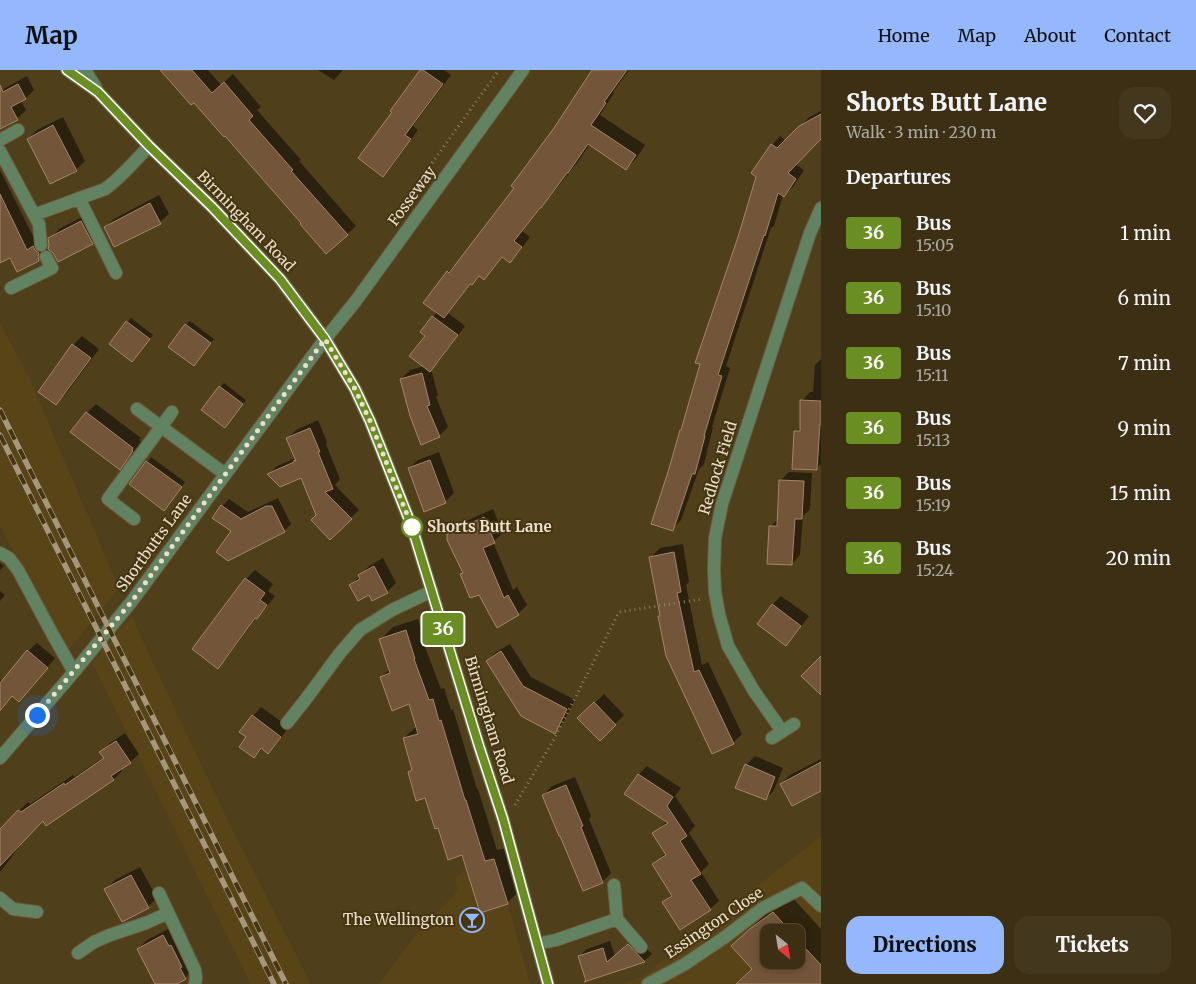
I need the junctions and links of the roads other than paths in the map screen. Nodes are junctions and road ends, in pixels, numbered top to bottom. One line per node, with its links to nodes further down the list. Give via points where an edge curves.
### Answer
1 (66, 70): 4 (street, Birmingham Road)
2 (85, 70): 4 (street, Birmingham Road)
3 (523, 70): 14 (street, Fosseway)
4 (98, 92): 7 (street, Birmingham Road)
5 (18, 130): 6 (street)
6 (0, 140)
7 (149, 146): 9 (street, via 114,183); 14 (street, Birmingham Road, via 280,279)
8 (0, 150): 11 (street)
9 (79, 198): 11 (street); 12 (street)
10 (821, 208): 24 (street, Redlock Field, via 810,233 722,504 715,538 716,597 728,646 777,734)
11 (37, 219): 13 (street, via 44,251 52,268)
12 (116, 273)
13 (11, 288)
14 (325, 339): 18 (street, Shortbutts Lane); 21 (street, Birmingham Road, via 370,421 412,527)
15 (137, 408): 17 (street)
16 (172, 412): 17 (street)
17 (161, 426): 18 (street); 19 (street, via 108,499)
18 (225, 474): 22 (street, Shortbutts Lane, via 132,601)
19 (134, 519)
20 (0, 553): 22 (street, via 9,558 18,570)
21 (432, 591): 23 (street, via 360,630); 33 (street, Birmingham Road, via 503,819)
22 (74, 672): 25 (street, Shortbutts Lane)
23 (287, 723)
24 (794, 724)
25 (0, 758)
26 (614, 885): 32 (street)
27 (159, 893): 31 (street)
28 (0, 898): 30 (street, via 13,908)
29 (821, 906): 38 (street, Essington Close, via 802,888 763,908 726,937)
30 (36, 912)
31 (168, 913): 35 (street, via 94,942); 36 (street, via 195,970)
32 (617, 919): 33 (street); 34 (street)
33 (537, 944): 37 (street, Birmingham Road)
34 (642, 947)
35 (78, 953)
36 (194, 984)
37 (548, 984)
38 (648, 984)

